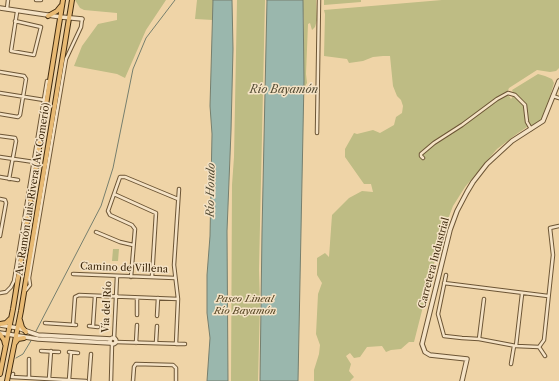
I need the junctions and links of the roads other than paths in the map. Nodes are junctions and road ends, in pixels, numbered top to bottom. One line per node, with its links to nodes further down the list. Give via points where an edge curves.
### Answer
1 (8, 0): 8 (street)
2 (36, 0): 3 (street)
3 (41, 0)
4 (63, 0): 10 (main road, via 59,9); 11 (main road, Av. Ramón Luis Rivera (Av. Comerío))
5 (72, 0): 12 (main road, Av. Ramón Luis Rivera (Av. Comerío))
6 (319, 0): 25 (street)
7 (0, 8): 8 (street)
8 (7, 9): 9 (street)
9 (17, 12): 10 (street); 14 (street)
10 (48, 16): 11 (street)
11 (61, 17): 12 (street); 59 (main road, Av. Ramón Luis Rivera (Av. Comerío))
12 (69, 18): 13 (street); 49 (main road, Av. Ramón Luis Rivera (Av. Comerío))
13 (82, 19): 49 (street, via 81,27 66,59 29,278 30,285)
14 (15, 21): 14 (street, via 11,52 34,55 41,27)
15 (0, 72): 20 (street, via 24,76 26,80)
16 (47, 81): 22 (street)
17 (559, 81): 19 (street, Carretera Industrial)
18 (0, 93): 20 (street)
19 (553, 96): 21 (street); 24 (street, Carretera Industrial, via 543,121)
20 (23, 97): 22 (street); 23 (street, via 18,117)
21 (559, 98)
22 (44, 100): 30 (street)
23 (0, 114)
24 (531, 129): 28 (street, via 525,105 515,95 508,93 434,143 421,154); 107 (street, Carretera Industrial, via 512,141 487,164 467,192 450,230 422,344 425,352 430,355 467,359)
25 (316, 133)
26 (0, 136): 29 (street, via 14,138 16,141)
27 (0, 157): 29 (street)
28 (423, 158)
29 (13, 159): 30 (street); 32 (street)
30 (34, 162): 50 (street, via 14,281 12,287)
31 (0, 177): 32 (street)
32 (9, 179): 33 (street)
33 (18, 180)
34 (179, 189): 37 (street)
35 (114, 194): 37 (street, via 122,176); 41 (street, via 108,214 134,226); 46 (street, via 156,213)
36 (0, 199): 40 (street, via 6,203)
37 (178, 199): 47 (street)
38 (559, 226): 53 (street, via 550,228 554,255)
39 (96, 232): 41 (street)
40 (0, 236)
41 (133, 245): 45 (street)
42 (73, 274): 44 (street, Camino de Villena)
43 (446, 275): 48 (street)
44 (117, 276): 45 (street, Camino de Villena); 54 (street, Vía del Río)
45 (131, 277): 46 (street, Camino de Villena)
46 (152, 277): 47 (street, Camino de Villena)
47 (175, 278): 57 (street)
48 (444, 283): 51 (street); 78 (street, via 438,314 444,336)
49 (24, 293): 60 (main road, Av. Ramón Luis Rivera (Av. Comerío))
50 (0, 294)
51 (522, 294): 53 (street); 85 (street)
52 (95, 296): 54 (street); 63 (street, via 75,297 75,325); 67 (street)
53 (548, 296): 87 (street, via 544,340)
54 (116, 297): 55 (street); 79 (street, Vía del Río)
55 (138, 298): 56 (street); 61 (street)
56 (158, 298): 57 (street); 62 (street)
57 (178, 299): 83 (street)
58 (484, 299): 78 (street)
59 (12, 313): 64 (main road, via 6,323); 70 (main road, Av. Ramón Luis Rivera (Av. Comerío))
60 (20, 316): 71 (main road, Av. Ramón Luis Rivera (Av. Comerío)); 72 (main road)
61 (137, 316)
62 (157, 316)
63 (45, 323)
64 (0, 324): 70 (street)
65 (137, 325): 81 (street)
66 (89, 326): 67 (street)
67 (93, 326): 68 (street)
68 (98, 326)
69 (157, 326): 82 (street)
70 (9, 327): 71 (street); 74 (main road, Av. Ramón Luis Rivera (Av. Comerío))
71 (18, 328): 72 (street); 75 (main road, Av. Ramón Luis Rivera (Av. Comerío))
72 (26, 332): 76 (street)
73 (0, 334): 74 (street); 86 (main road)
74 (8, 335): 75 (street); 86 (main road, Av. Ramón Luis Rivera (Av. Comerío))
75 (16, 336): 77 (street); 80 (main road, Av. Ramón Luis Rivera (Av. Comerío))
76 (33, 337): 77 (street); 79 (street)
77 (24, 338): 80 (main road)
78 (479, 339): 85 (street)
79 (112, 341): 81 (street); 104 (street, Vía del Río)
80 (14, 343): 101 (main road, Av. Ramón Luis Rivera (Av. Comerío))
81 (136, 343): 82 (street)
82 (156, 344): 83 (street)
83 (176, 344): 84 (street)
84 (185, 344)
85 (515, 346): 87 (street); 95 (street)
86 (5, 347): 96 (main road, Av. Ramón Luis Rivera (Av. Comerío))
87 (539, 347): 93 (street)
88 (41, 351): 89 (street)
89 (51, 351): 90 (street); 99 (street)
90 (59, 352)
91 (78, 353): 100 (street, via 70,352)
92 (91, 354): 103 (street)
93 (546, 356)
94 (29, 359): 98 (street)
95 (511, 364)
96 (0, 374)
97 (12, 374): 98 (street, via 12,377)
98 (29, 378): 99 (street)
99 (48, 379): 100 (street)
100 (69, 380): 102 (street)
101 (7, 381)
102 (86, 381)
103 (89, 381)
104 (111, 381)
105 (133, 381): 106 (street, via 136,364 173,365 176,368)
106 (176, 381)
107 (462, 381)

